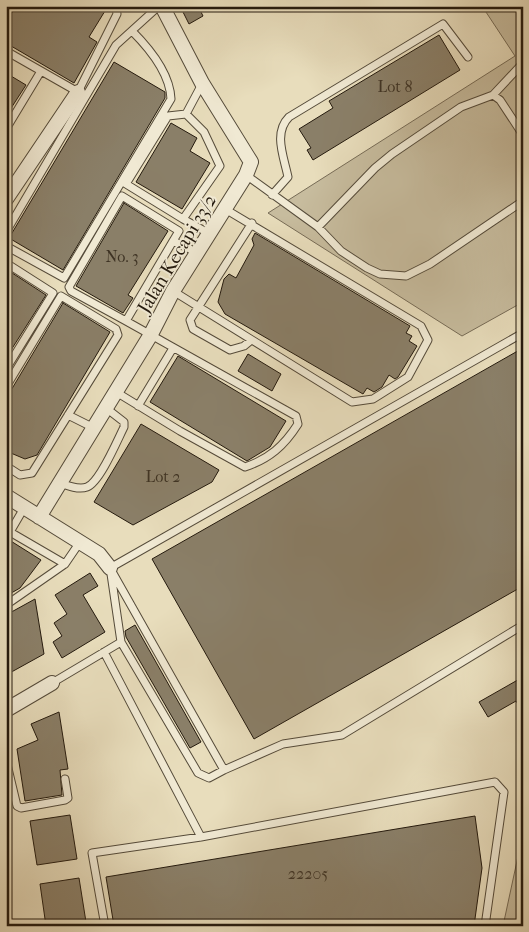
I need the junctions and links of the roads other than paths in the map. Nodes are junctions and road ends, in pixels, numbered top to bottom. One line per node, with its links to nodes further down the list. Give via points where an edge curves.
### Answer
1 (116, 6): 9 (lane, via 117,14)
2 (160, 6): 3 (lane); 8 (street)
3 (132, 31): 22 (lane, via 116,45); 25 (lane, via 146,46 170,86 171,99 64,278)
4 (6, 51): 7 (lane)
5 (468, 57): 15 (lane, via 443,24 289,117 279,133 288,177)
6 (523, 63): 10 (lane)
7 (42, 72): 9 (lane); 12 (lane)
8 (202, 83): 11 (lane); 14 (street, via 251,162)
9 (78, 92): 16 (street)
10 (493, 95): 13 (lane, via 500,100); 21 (lane, via 461,108 392,154)
11 (186, 114): 19 (lane, via 204,132 220,166); 19 (lane, via 168,116 126,184)
12 (6, 129)
13 (523, 135)
14 (246, 175): 15 (lane); 18 (street, Jalan Kecapi 33/2)
15 (272, 195): 21 (lane)
16 (6, 199)
17 (523, 200): 21 (lane, via 430,264 406,276 380,274 367,268 341,251)
18 (225, 209): 20 (lane); 23 (street, Jalan Kecapi 33/2)
19 (183, 219): 23 (lane)
20 (252, 223): 29 (lane); 33 (lane, via 421,326 428,340 408,377 373,399 352,402)
21 (318, 227)
22 (6, 232)
23 (210, 234): 26 (street, Jalan Kecapi 33/2)
24 (173, 241): 26 (lane); 30 (lane); 30 (lane, via 179,231 122,196 69,287)
25 (6, 246)
26 (198, 253): 28 (street, Jalan Kecapi 33/2)
27 (6, 262): 35 (lane, via 53,292)
28 (173, 292): 29 (lane); 32 (street, Jalan Kecapi 33/2)
29 (198, 308): 33 (lane); 33 (lane, via 190,320 193,329 230,350)
30 (126, 321): 32 (lane)
31 (523, 333): 49 (lane)
32 (150, 336): 34 (lane); 37 (street, Jalan Kecapi 33/2)
33 (250, 341)
34 (173, 348): 38 (lane); 38 (lane, via 296,416 298,424 286,444 260,462 245,467)
35 (6, 369)
36 (6, 386): 40 (lane, via 61,296 116,329 118,335)
37 (116, 392): 38 (lane); 39 (street, Jalan Kecapi 33/2)
38 (138, 406)
39 (106, 408): 41 (street, Jalan Kecapi 33/2); 43 (lane, via 124,422 124,427 96,480 86,487)
40 (68, 415): 41 (lane); 42 (lane, via 32,473 20,475)
41 (94, 428): 43 (street, Jalan Kecapi 33/2)
42 (6, 466)
43 (60, 483): 46 (street, Jalan Kecapi 33/2)
44 (6, 496): 45 (street)
45 (24, 508): 46 (street); 48 (lane, via 10,532)
46 (39, 517): 47 (street)
47 (80, 542): 48 (lane); 49 (street, via 99,554)
48 (65, 564): 50 (lane)
49 (110, 568): 52 (lane); 57 (lane)
50 (6, 605)
51 (523, 625): 57 (lane, via 342,735 283,744)
52 (121, 642): 53 (lane); 57 (lane, via 198,773 209,778)
53 (104, 652): 54 (lane); 59 (lane)
54 (52, 683): 55 (street)
55 (6, 710)
56 (6, 760): 58 (lane, via 17,806 21,808 65,800 68,798)
57 (224, 770)
58 (65, 779)
59 (201, 837): 60 (lane, via 92,853); 61 (lane, via 495,782 504,792)
60 (105, 926)
61 (485, 926)

